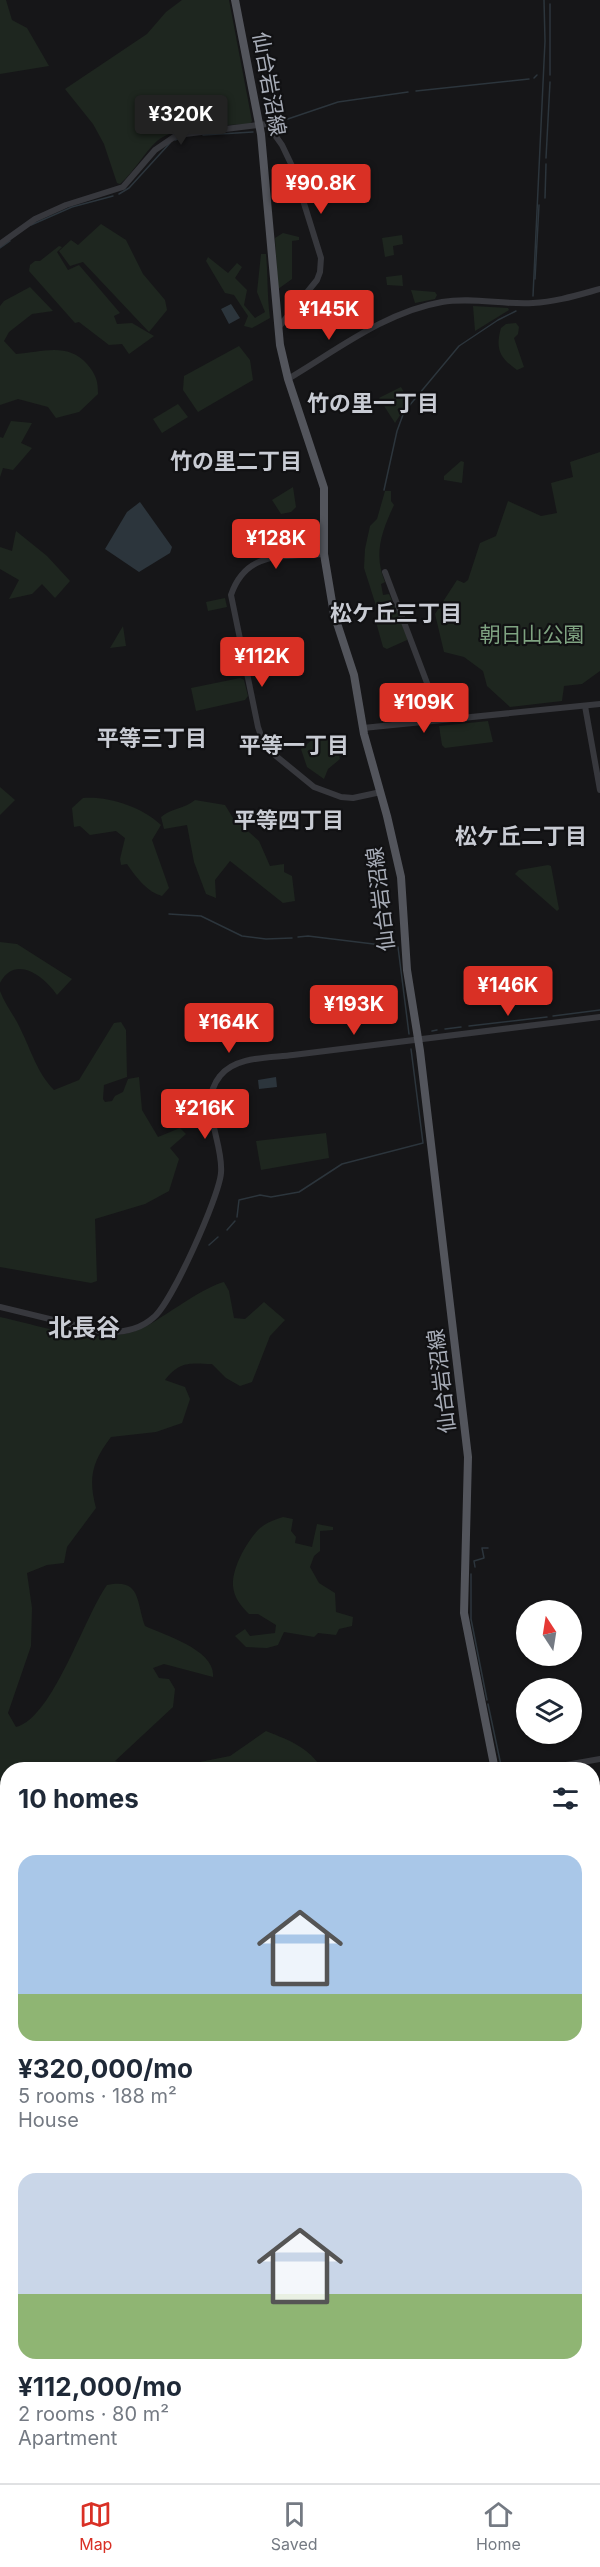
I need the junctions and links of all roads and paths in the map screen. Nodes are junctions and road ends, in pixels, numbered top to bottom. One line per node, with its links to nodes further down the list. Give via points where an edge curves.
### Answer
1 (235, 0): 2 (main road, 仙台岩沼線)
2 (260, 125): 3 (street, via 177,135 155,150 123,187 35,219); 5 (main road, 仙台岩沼線); 5 (street, via 264,123 270,128 293,168 321,258 317,280)
3 (0, 244)
4 (600, 289): 6 (street, via 548,302 464,300 413,309 382,322)
5 (277, 328): 6 (main road, 仙台岩沼線)
6 (288, 379): 7 (main road, 仙台岩沼線, via 324,488)
7 (324, 554): 12 (main road, 仙台岩沼線, via 334,614 356,683); 14 (street, via 256,561 235,582 231,596 258,727 262,742 271,753 314,787 353,798)
8 (385, 572): 11 (street)
9 (600, 704): 10 (street)
10 (585, 706): 11 (street); 13 (street)
11 (441, 720): 12 (street)
12 (363, 728): 14 (main road, 仙台岩沼線)
13 (600, 789)
14 (381, 792): 16 (main road, 仙台岩沼線, via 401,877 404,943)
15 (600, 1017): 16 (street)
16 (418, 1040): 17 (street, via 243,1062 219,1077 210,1098 221,1159 218,1191 167,1301 148,1322 122,1332 103,1332); 19 (main road, 仙台岩沼線, via 468,1457 464,1613)
17 (0, 1307)
18 (600, 1759): 20 (street)
19 (493, 1762)
20 (583, 1762)

